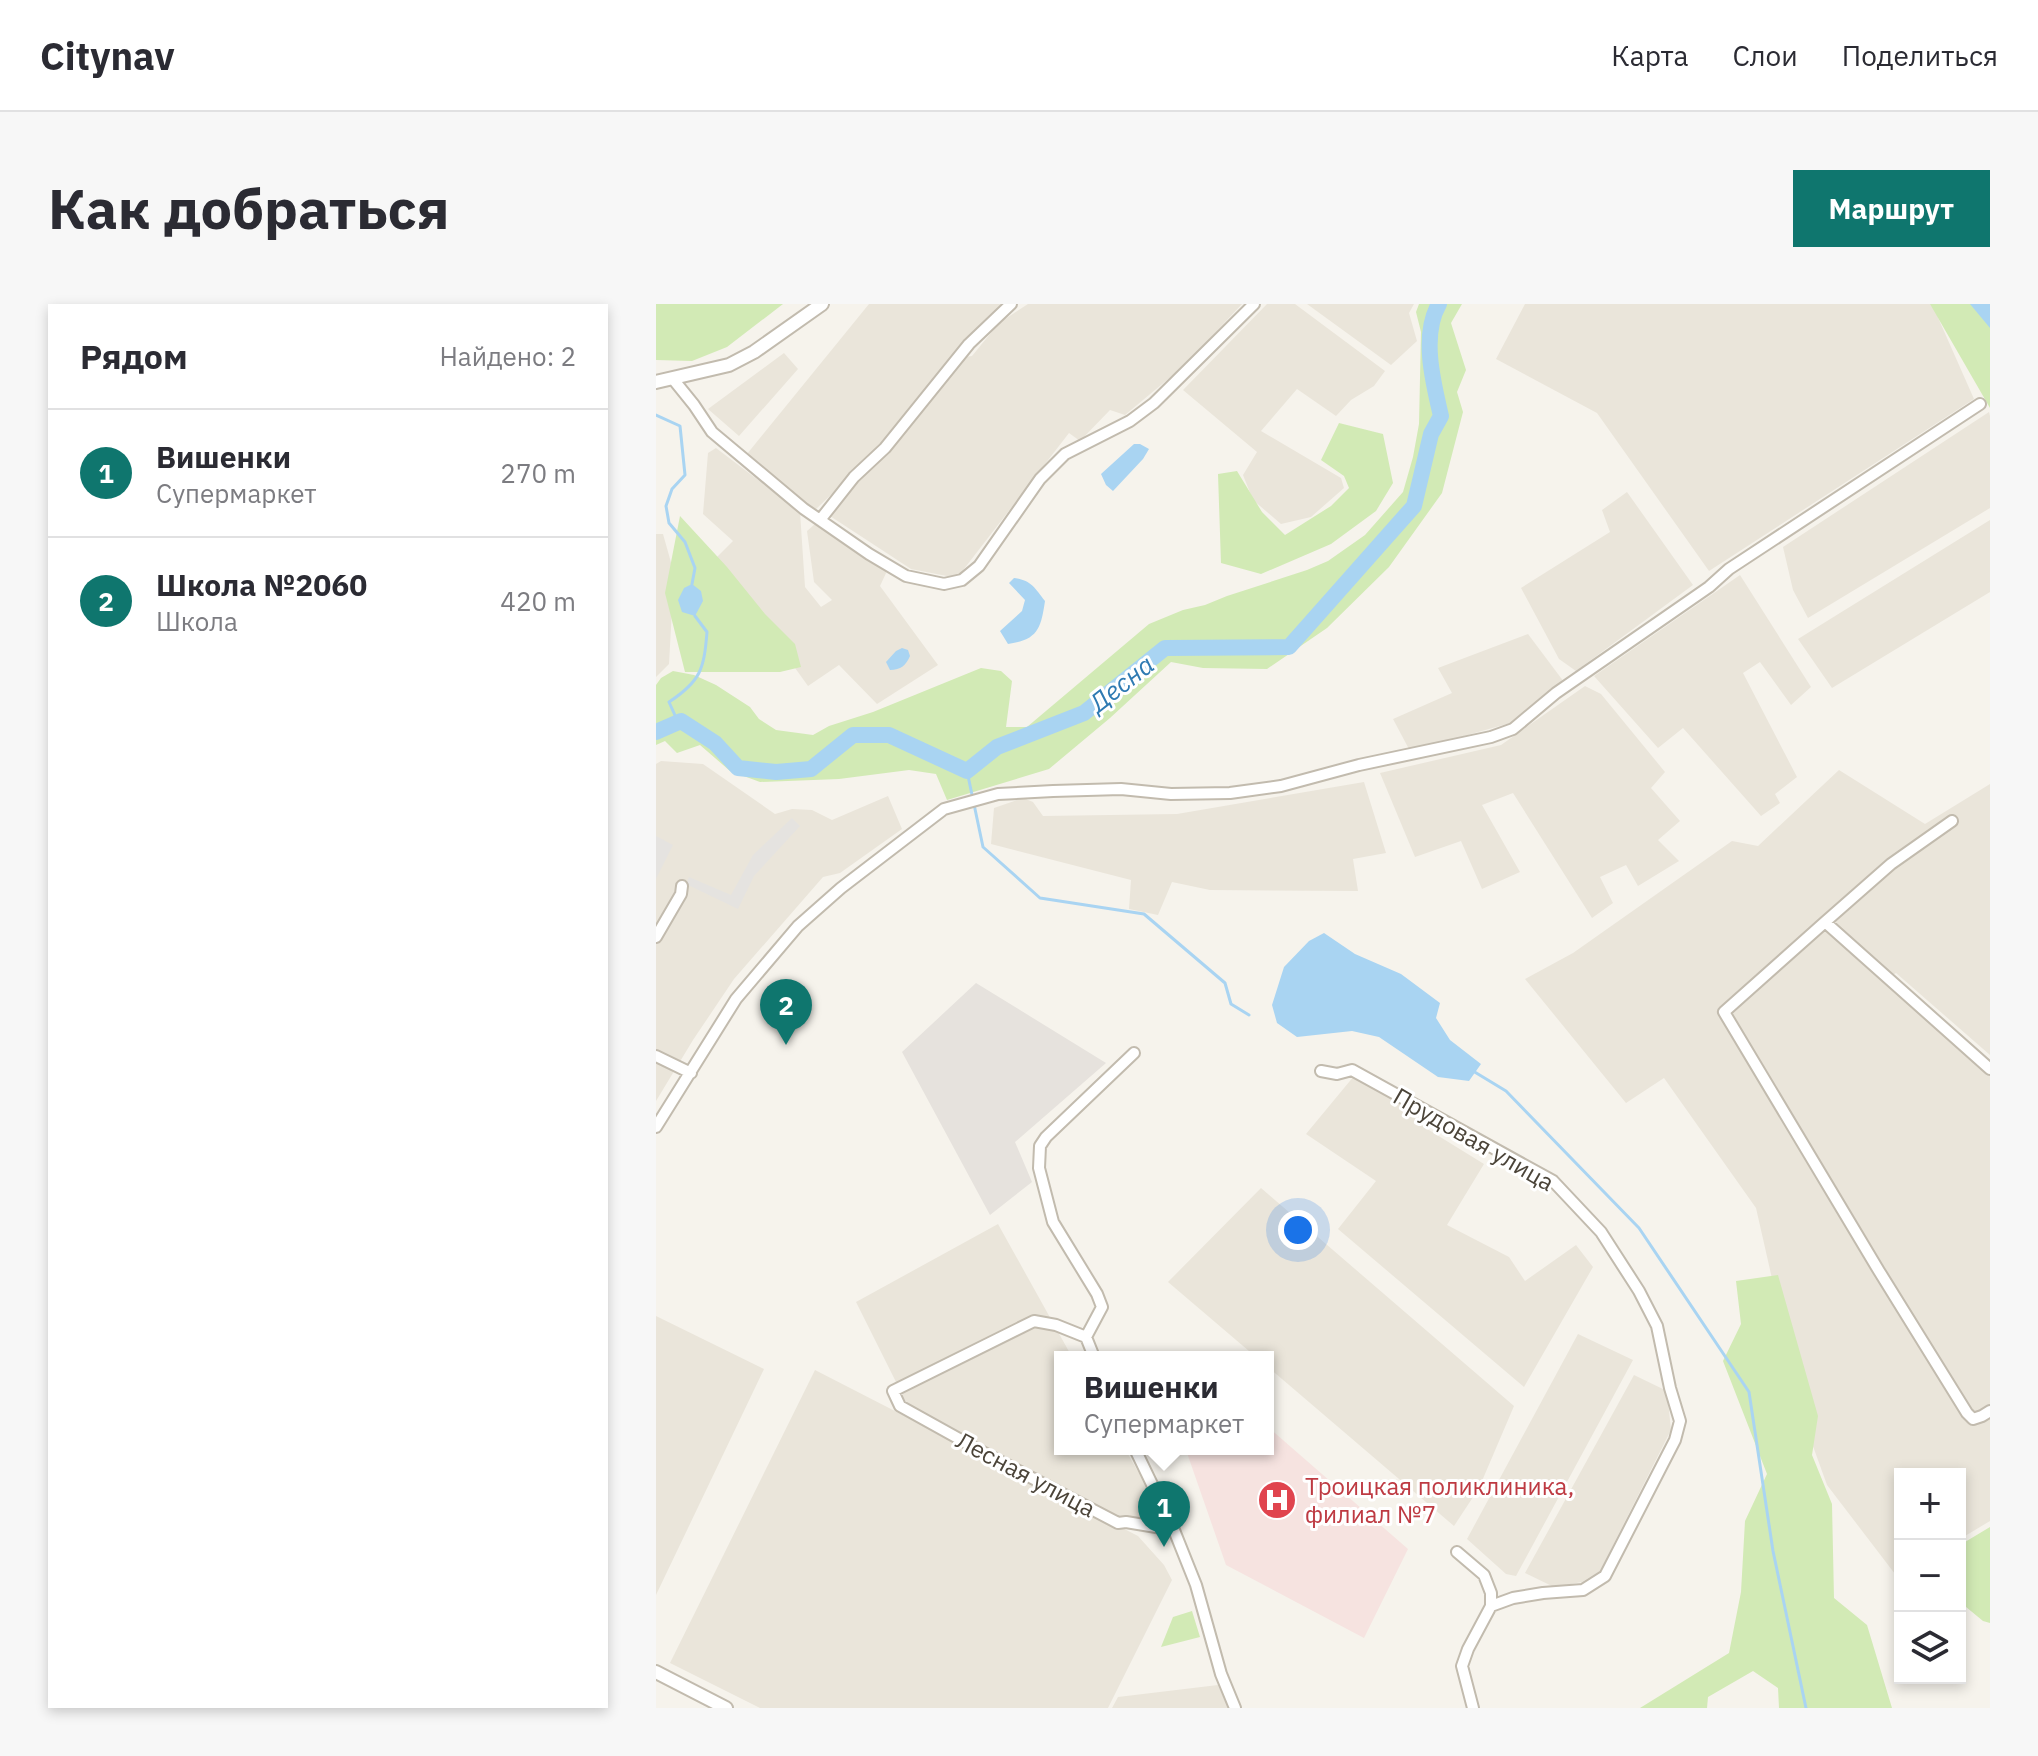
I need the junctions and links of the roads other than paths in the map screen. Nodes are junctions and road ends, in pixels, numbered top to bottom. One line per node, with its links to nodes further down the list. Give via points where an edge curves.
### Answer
1 (822, 304): 4 (street, via 729,365)
2 (1011, 304): 7 (street, via 969,344)
3 (1254, 304): 7 (street, via 1154,403 1065,454 1040,479 979,566 962,580 944,584 906,576)
4 (673, 379): 5 (street); 7 (street, via 712,432)
5 (656, 382)
6 (1980, 404): 16 (street, via 1729,569 1513,729 1281,786 1230,793 1121,789 998,794 944,809 798,926 736,999)
7 (820, 520)
8 (1952, 821): 10 (street, via 1891,864)
9 (682, 886): 11 (street)
10 (1825, 922): 14 (street); 20 (street, via 1724,1012 1967,1413 1973,1419)
11 (656, 937)
12 (1134, 1053): 18 (street, via 1040,1146 1039,1168 1053,1222 1102,1307)
13 (656, 1056): 16 (street)
14 (1990, 1069)
15 (1321, 1071): 24 (street, Прудовая улица, via 1352,1070 1553,1181 1601,1232 1657,1326 1680,1421 1605,1576 1583,1590 1513,1598)
16 (691, 1073): 17 (street)
17 (656, 1127)
18 (1086, 1337): 19 (street); 22 (street, Лесная улица, via 1034,1321 893,1391 900,1406 1118,1523)
19 (1092, 1351)
20 (1990, 1411)
21 (1138, 1455): 22 (street)
22 (1174, 1530): 27 (street)
23 (1457, 1552): 24 (street, via 1484,1575)
24 (1491, 1606): 28 (street, via 1462,1666)
25 (656, 1672): 26 (street)
26 (726, 1708)
27 (1235, 1708)
28 (1473, 1708)

